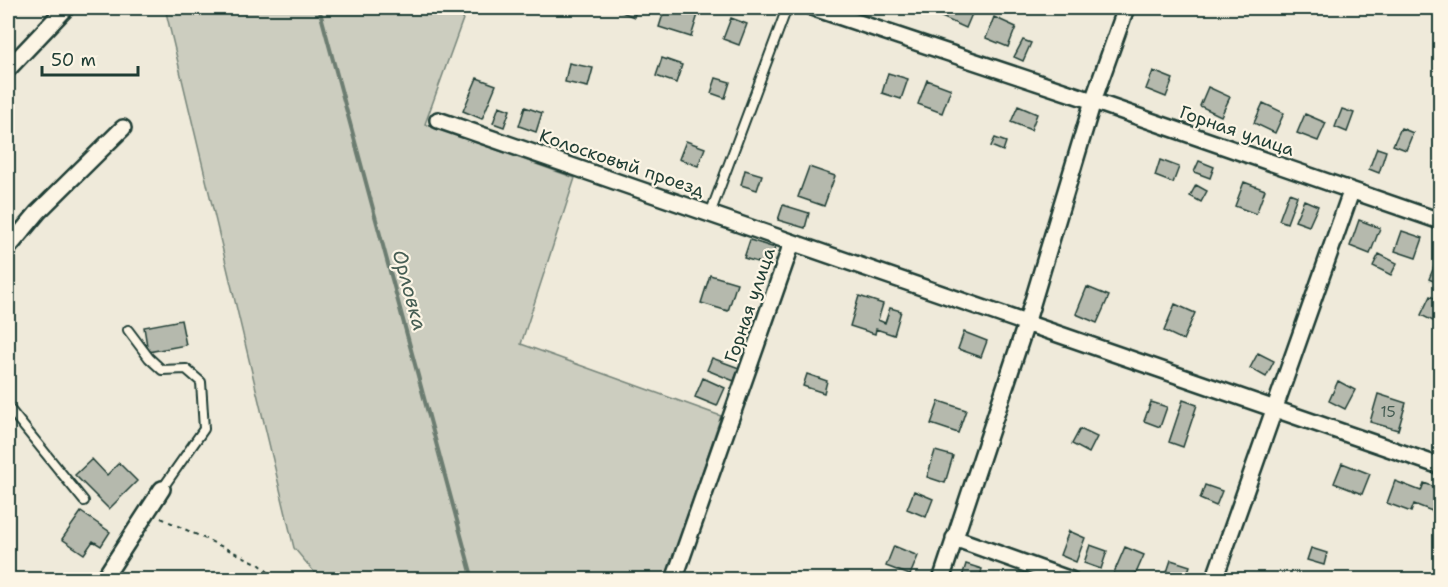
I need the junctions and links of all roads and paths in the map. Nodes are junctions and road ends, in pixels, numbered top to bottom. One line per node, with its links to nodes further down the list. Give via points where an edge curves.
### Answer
1 (66, 8): 5 (street)
2 (787, 8): 10 (lane)
3 (814, 8): 6 (street)
4 (1126, 8): 6 (street)
5 (8, 69)
6 (1093, 101): 9 (street, Горная улица); 14 (street)
7 (438, 120): 10 (street, Колосковый проезд)
8 (123, 128): 13 (street, via 38,212)
9 (1351, 192): 11 (street, Горная улица); 17 (street)
10 (710, 214): 12 (street, Колосковый проезд)
11 (1440, 221)
12 (792, 243): 14 (street, Горная улица); 25 (street, Горная улица)
13 (8, 248)
14 (1026, 324): 17 (street, Горная улица); 22 (street)
15 (128, 330): 19 (lane, via 162,370 186,369 201,382 204,429)
16 (8, 407): 20 (lane)
17 (1274, 410): 18 (street, Горная улица); 28 (street)
18 (1440, 466)
19 (162, 489): 21 (street)
20 (84, 501)
21 (147, 511): 23 (street); 24 (path, via 259,564)
22 (954, 538): 26 (street); 27 (street)
23 (104, 579)
24 (278, 579)
25 (674, 579)
26 (940, 579)
27 (1071, 579)
28 (1214, 579)

